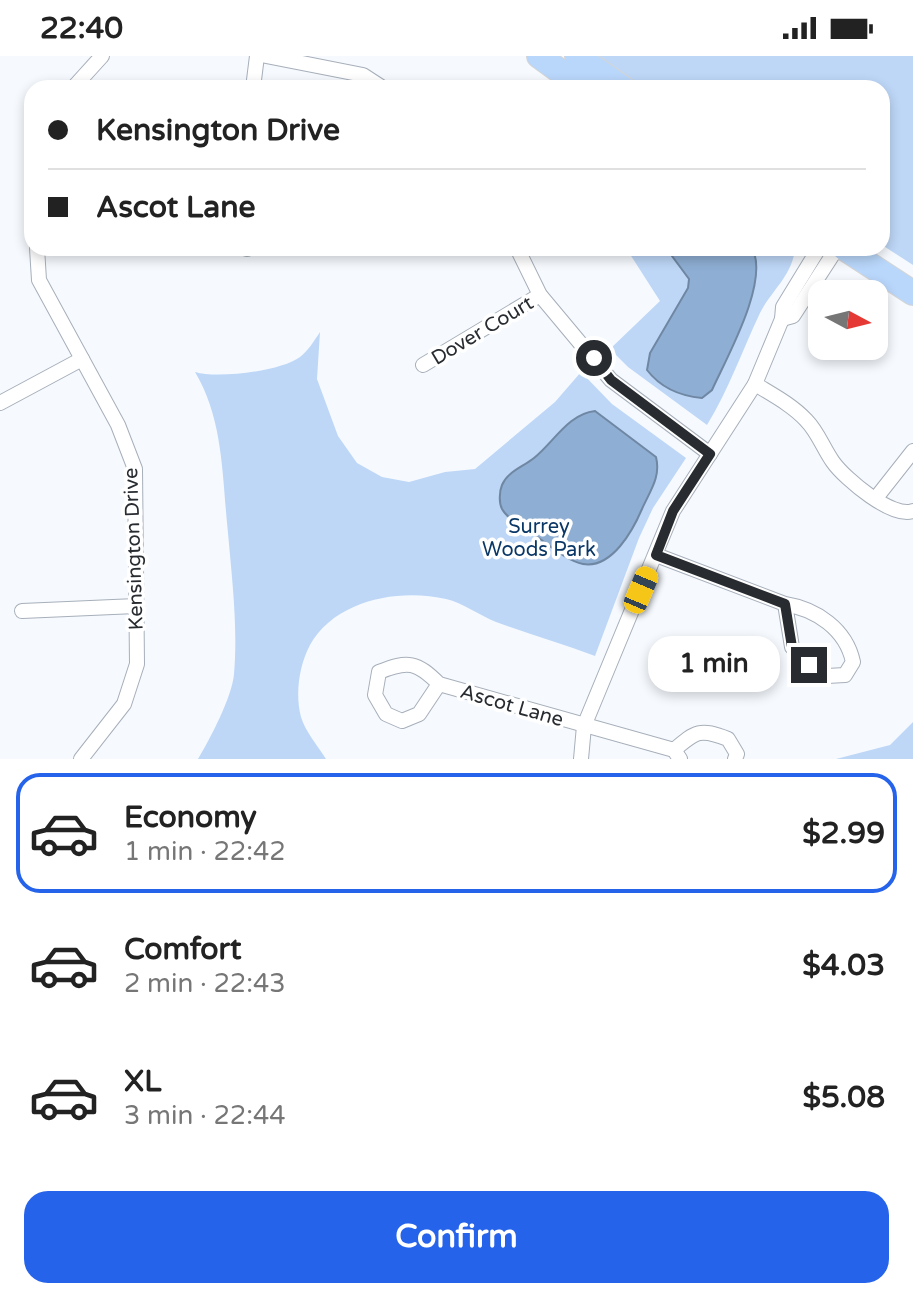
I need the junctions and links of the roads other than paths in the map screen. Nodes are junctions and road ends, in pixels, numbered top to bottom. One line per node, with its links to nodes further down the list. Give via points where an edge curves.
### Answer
1 (102, 56): 6 (street)
2 (257, 56): 8 (street)
3 (266, 56): 9 (street)
4 (539, 56): 10 (main road)
5 (577, 56): 11 (main road)
6 (86, 62): 7 (street)
7 (77, 80)
8 (254, 80)
9 (371, 80)
10 (572, 80)
11 (612, 80)
12 (38, 256): 20 (street, Kensington Drive, via 39,280)
13 (521, 256): 18 (street)
14 (814, 256): 19 (street, Ascot Lane, via 783,307)
15 (832, 256): 19 (street, Ascot Lane, via 793,316)
16 (856, 256): 17 (main road)
17 (913, 293)
18 (540, 295): 21 (street, Dover Court); 25 (street, via 611,380)
19 (782, 319): 22 (street, Ascot Lane)
20 (82, 359): 23 (street); 30 (street, Kensington Drive, via 135,469)
21 (423, 365)
22 (755, 384): 25 (street, Ascot Lane); 26 (street, via 804,417 833,462)
23 (0, 403)
24 (913, 451): 26 (street)
25 (710, 454): 28 (street, Ascot Lane, via 673,511)
26 (876, 498): 27 (street, via 893,511)
27 (913, 511)
28 (656, 555): 29 (street); 33 (street, Ascot Lane)
29 (785, 604): 29 (street, via 821,616 850,648 853,662 845,675 827,676 792,647)
30 (136, 606): 31 (street); 35 (street, Kensington Drive, via 137,664 124,704)
31 (22, 611)
32 (439, 684): 32 (street, Ascot Lane, via 419,714 402,721 386,714 375,695 379,672 401,663 422,668); 33 (street, Ascot Lane)
33 (584, 726): 34 (street, Ascot Lane); 36 (street, Ascot Lane)
34 (677, 755): 37 (street, Ascot Lane, via 692,734 708,731 728,739)
35 (81, 759)
36 (581, 759)
37 (735, 759)

